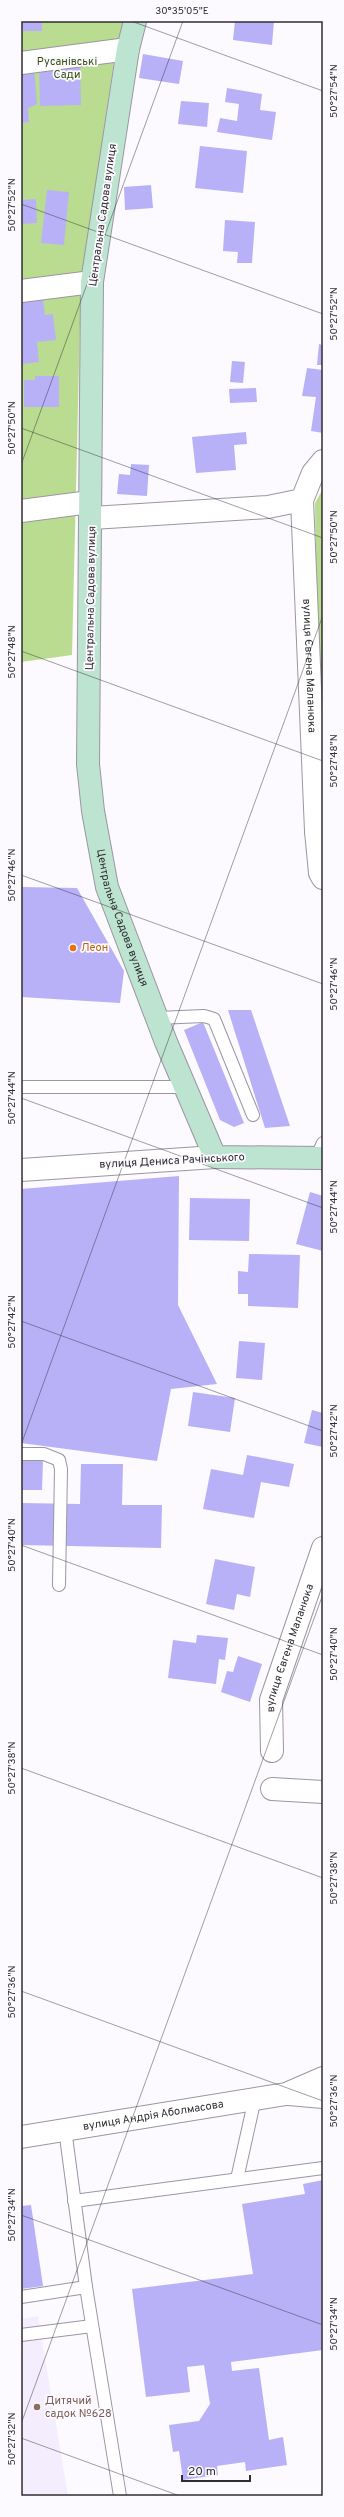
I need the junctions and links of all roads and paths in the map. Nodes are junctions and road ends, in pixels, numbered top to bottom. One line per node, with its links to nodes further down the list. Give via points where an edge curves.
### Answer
1 (135, 21): 2 (main road, Центральна Садова вулиця)
2 (128, 49): 3 (street); 4 (main road, Центральна Садова вулиця)
3 (21, 63)
4 (92, 282): 5 (street); 8 (main road, Центральна Садова вулиця)
5 (21, 291)
6 (323, 461): 7 (street, вулиця Євгена Маланюка, via 313,473)
7 (302, 500): 8 (street, via 268,507); 11 (street, вулиця Євгена Маланюка)
8 (91, 510): 9 (street); 13 (main road, Центральна Садова вулиця, via 88,764 93,811 107,887)
9 (21, 511)
10 (323, 804): 11 (street, вулиця Євгена Маланюка)
11 (316, 830): 12 (street, вулиця Євгена Маланюка, via 320,873)
12 (323, 878)
13 (156, 1018): 15 (main road, Центральна Садова вулиця); 16 (lane, via 204,1016 214,1019)
14 (21, 1087): 15 (lane)
15 (185, 1087): 18 (main road, Центральна Садова вулиця)
16 (253, 1115)
17 (321, 1153): 18 (main road, вулиця Дениса Рачінського)
18 (215, 1157): 19 (street, вулиця Дениса Рачінського)
19 (21, 1170)
20 (21, 1454): 22 (lane, via 44,1454 59,1460)
21 (323, 1548): 23 (street, вулиця Євгена Маланюка, via 271,1700)
22 (59, 1585)
23 (272, 1751)
24 (272, 1789): 25 (street)
25 (323, 1792)
26 (323, 2078): 27 (street, вулиця Андрія Аболмасова)
27 (286, 2094): 28 (street, вулиця Андрія Аболмасова); 29 (street, вулиця Андрія Аболмасова)
28 (323, 2097)
29 (256, 2098): 30 (street, вулиця Андрія Аболмасова); 33 (lane)
30 (64, 2130): 31 (street, вулиця Андрія Аболмасова); 34 (lane)
31 (21, 2137)
32 (323, 2168): 33 (lane)
33 (237, 2179): 34 (lane)
34 (74, 2201): 35 (lane)
35 (86, 2287): 36 (lane); 37 (lane)
36 (21, 2297)
37 (92, 2326): 38 (lane); 39 (lane)
38 (21, 2335)
39 (120, 2496)

